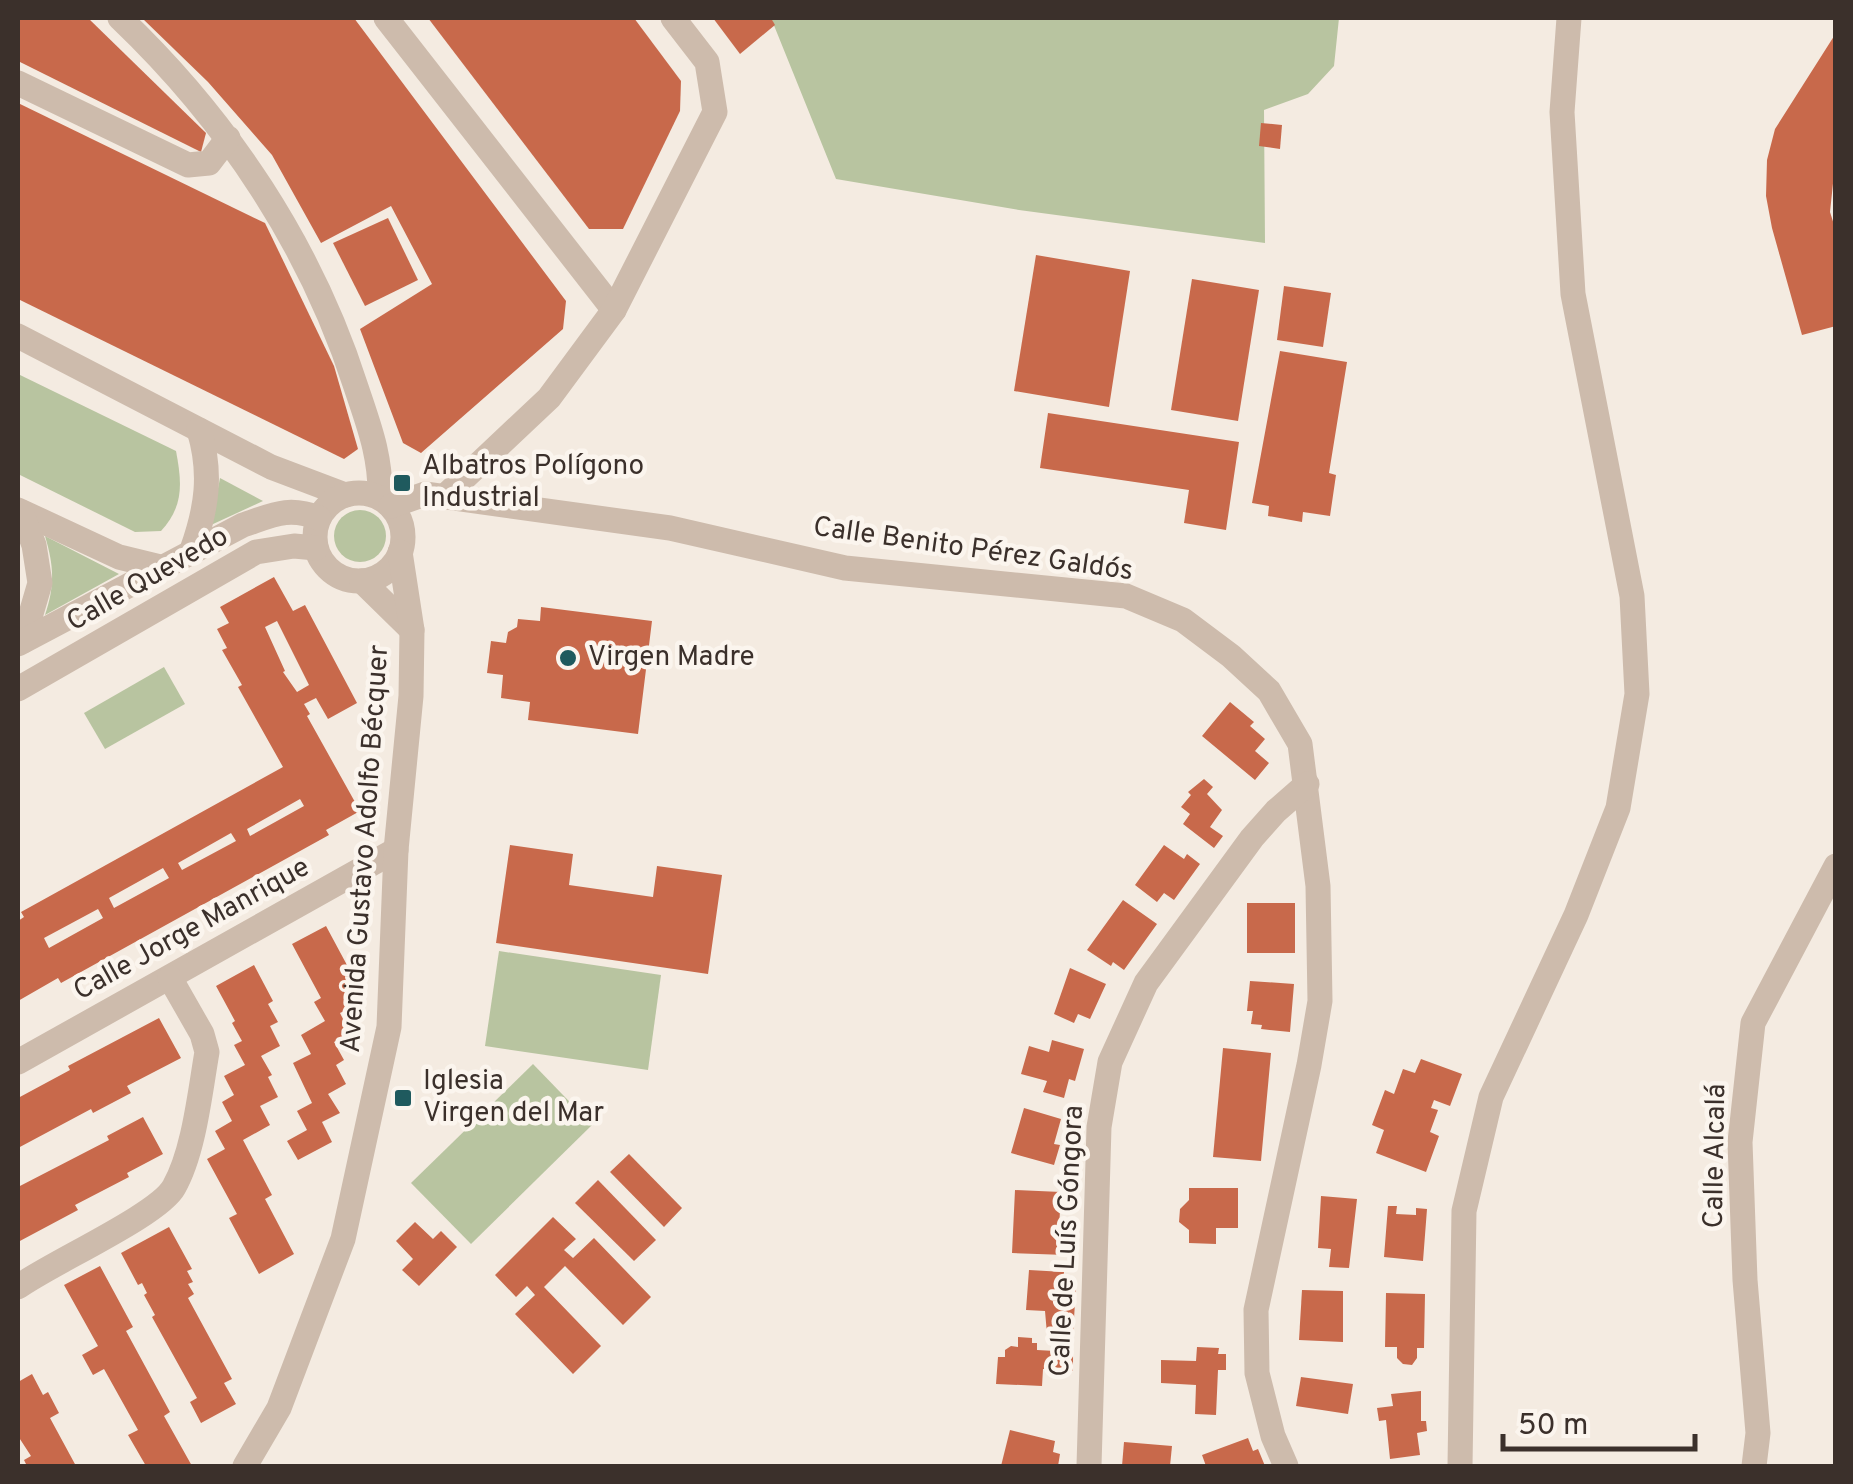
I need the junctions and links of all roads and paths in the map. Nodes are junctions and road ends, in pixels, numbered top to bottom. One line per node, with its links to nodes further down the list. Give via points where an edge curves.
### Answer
1 (120, 18): 6 (street)
2 (386, 18): 7 (street)
3 (673, 18): 7 (street, via 707,62 715,112)
4 (1569, 18): 33 (street, via 1562,112 1573,294 1632,596 1637,694 1618,808 1491,1097 1464,1211)
5 (18, 82): 6 (street, via 188,165 209,164)
6 (228, 138): 13 (street, via 295,242 339,332 381,464)
7 (614, 310): 12 (street, via 549,398)
8 (18, 336): 9 (street)
9 (199, 430): 10 (street); 17 (street, via 208,492)
10 (271, 467): 11 (street); 15 (street)
11 (345, 496): 13 (street, via 367,493); 15 (street)
12 (444, 497): 13 (street, Calle Benito Pérez Galdós); 24 (street, Calle Benito Pérez Galdós, via 670,528 844,568 1126,596 1182,620 1269,691 1300,744)
13 (386, 502): 18 (street, via 403,531)
14 (19, 511): 19 (street, via 118,557); 22 (street, via 34,544 40,583)
15 (321, 515): 16 (street); 17 (street, Calle Quevedo, via 281,512)
16 (316, 548): 20 (street, via 334,573); 23 (street, Calle Quevedo, via 256,552)
17 (192, 550): 19 (street, Calle Quevedo)
18 (400, 552): 20 (street, via 390,569); 21 (street, Avenida Gustavo Adolfo Bécquer)
19 (160, 567): 22 (street, Calle Quevedo)
20 (362, 581): 21 (street, Avenida Gustavo Adolfo Bécquer)
21 (412, 630): 25 (street, Avenida Gustavo Adolfo Bécquer)
22 (20, 643)
23 (18, 689)
24 (1307, 784): 31 (street, Calle de Luís Góngora, via 1252,838 1146,983 1110,1062 1099,1127); 32 (street, Calle Benito Pérez Galdós, via 1320,1001 1256,1310 1257,1373)
25 (396, 850): 27 (street, Calle Jorge Manrique); 30 (street, Avenida Gustavo Adolfo Bécquer, via 390,1027 343,1239 279,1408)
26 (1836, 866): 34 (street, Calle Alcalá, via 1753,1022 1740,1142 1758,1433)
27 (170, 978): 28 (street, Calle Jorge Manrique); 29 (street, via 207,1052 173,1190 155,1208)
28 (18, 1062)
29 (18, 1287)
30 (245, 1466)
31 (1089, 1466)
32 (1286, 1466)
33 (1460, 1466)
34 (1754, 1466)

